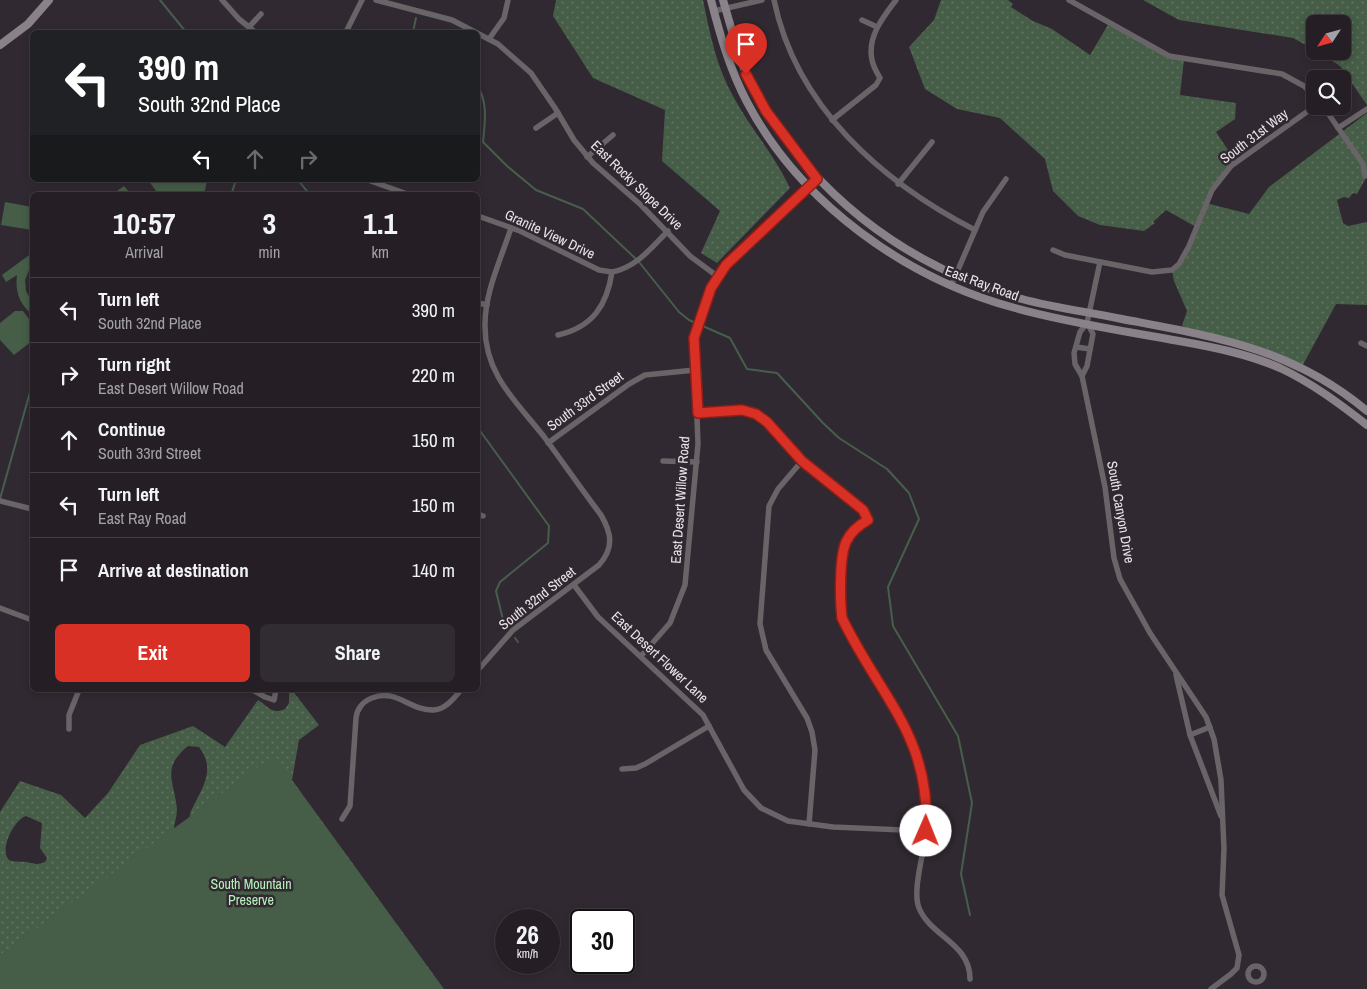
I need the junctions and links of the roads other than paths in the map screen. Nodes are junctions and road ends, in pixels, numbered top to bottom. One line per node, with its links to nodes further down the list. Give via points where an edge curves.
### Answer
1 (49, 0): 22 (main road, via 28,24)
2 (222, 0): 15 (street)
3 (362, 0): 18 (street)
4 (376, 0): 19 (street, East Rocky Slope Drive, via 452,20)
5 (508, 0): 21 (street, via 504,18)
6 (711, 0): 12 (main road, East Ray Road)
7 (762, 0): 11 (street)
8 (774, 0): 28 (street, via 792,55)
9 (896, 0): 16 (street)
10 (1069, 0): 23 (street, via 1169,56 1282,74)
11 (724, 4): 12 (street); 35 (main road, East Ray Road, via 754,90 778,129)
12 (714, 11): 39 (main road, East Ray Road, via 729,63 746,100 769,137)
13 (261, 14): 15 (street)
14 (862, 20): 16 (street)
15 (249, 27): 17 (street)
16 (877, 27): 28 (street, via 871,47 872,61 880,78 876,85)
17 (253, 30)
18 (347, 30)
19 (472, 30)
20 (480, 34): 21 (street, East Rocky Slope Drive)
21 (490, 39): 26 (street, East Rocky Slope Drive, via 531,73)
22 (0, 45)
23 (1306, 88)
24 (1367, 109): 30 (street)
25 (1306, 112): 46 (street, South 31st Way, via 1231,166 1220,178 1179,264 1172,270 1152,272)
26 (558, 113): 29 (street); 33 (street, East Rocky Slope Drive)
27 (1329, 115): 30 (street)
28 (832, 120): 38 (street)
29 (536, 128)
30 (1338, 128): 34 (street, via 1363,164)
31 (613, 136): 33 (street)
32 (932, 142): 38 (street)
33 (587, 157): 44 (street, East Rocky Slope Drive)
34 (1365, 176)
35 (817, 179): 39 (street); 48 (main road, East Ray Road, via 885,237)
36 (1006, 179): 43 (street)
37 (373, 182): 40 (street)
38 (898, 184): 43 (street, via 939,212)
39 (810, 186): 49 (street); 50 (main road, East Ray Road, via 861,233 908,264)
40 (397, 192)
41 (480, 217): 42 (street, Granite View Drive)
42 (511, 228): 47 (street, Granite View Drive, via 599,270); 52 (street)
43 (975, 230): 48 (street)
44 (668, 231): 47 (street, via 633,263); 49 (street, East Rocky Slope Drive, via 690,256)
45 (1053, 250): 46 (street)
46 (1100, 262): 53 (street)
47 (612, 272): 54 (street, via 606,301 598,311 572,332)
48 (955, 275): 50 (street); 53 (main road, East Ray Road, via 1022,299)
49 (717, 276): 57 (street, East Desert Willow Road, via 694,338)
50 (951, 286): 53 (main road, East Ray Road, via 1015,308)
51 (480, 304): 52 (street)
52 (487, 306): 62 (street, via 484,328 492,365 503,388)
53 (1089, 317): 55 (street); 56 (street, South Canyon Drive, via 1093,334); 59 (main road, East Ray Road, via 1199,333 1265,351 1315,375); 61 (main road, East Ray Road, via 1261,361 1329,396)
54 (558, 335)
55 (1076, 347): 56 (street); 58 (street, South Canyon Drive, via 1075,364)
56 (1090, 350): 58 (street, South Canyon Drive)
57 (695, 370): 60 (street, East Desert Willow Road); 62 (street, South 33rd Street, via 645,375)
58 (1082, 376): 73 (street, South Canyon Drive, via 1120,580)
59 (1367, 412)
60 (698, 413): 64 (street, via 742,410 756,414); 65 (street, East Desert Willow Road)
61 (1367, 425)
62 (548, 443): 68 (street, South 32nd Street, via 608,528 611,546 607,556)
63 (663, 460): 65 (street)
64 (802, 461): 85 (street, via 778,488 769,506 760,624 766,650 812,732 815,750); 86 (street, via 863,510 868,520 859,525 846,542 840,602 842,618 902,719 916,750 924,777)
65 (696, 462): 71 (street, East Desert Willow Road, via 686,585 670,623)
66 (0, 501): 67 (street)
67 (30, 508)
68 (574, 585): 71 (street, East Desert Flower Lane, via 598,617); 72 (street, South 32nd Street, via 513,630)
69 (0, 608): 70 (street)
70 (30, 619)
71 (641, 656): 78 (street, East Desert Flower Lane, via 694,705)
72 (480, 668)
73 (1174, 669): 79 (street, South Canyon Drive); 81 (street, South Canyon Drive)
74 (78, 692): 80 (street, via 70,708)
75 (256, 692): 76 (street, via 274,700)
76 (276, 692)
77 (459, 692): 83 (street, via 444,707 435,710 422,709 396,696 384,694 367,700 361,706 356,718 350,806)
78 (710, 726): 82 (street, via 645,764); 85 (street, East Desert Flower Lane, via 751,799 768,814)
79 (1210, 727): 81 (street); 84 (street, South Canyon Drive, via 1221,780)
80 (69, 729)
81 (1190, 735): 84 (street, South Canyon Drive)
82 (622, 769)
83 (342, 819)
84 (1222, 820): 87 (street, South Canyon Drive, via 1222,895 1239,955)
85 (809, 824): 86 (street, East Desert Flower Lane)
86 (926, 831): 89 (street, via 918,906 932,925 965,955)
87 (1237, 968): 88 (street); 90 (street)
88 (1248, 971)
89 (970, 978)
90 (1211, 989)

